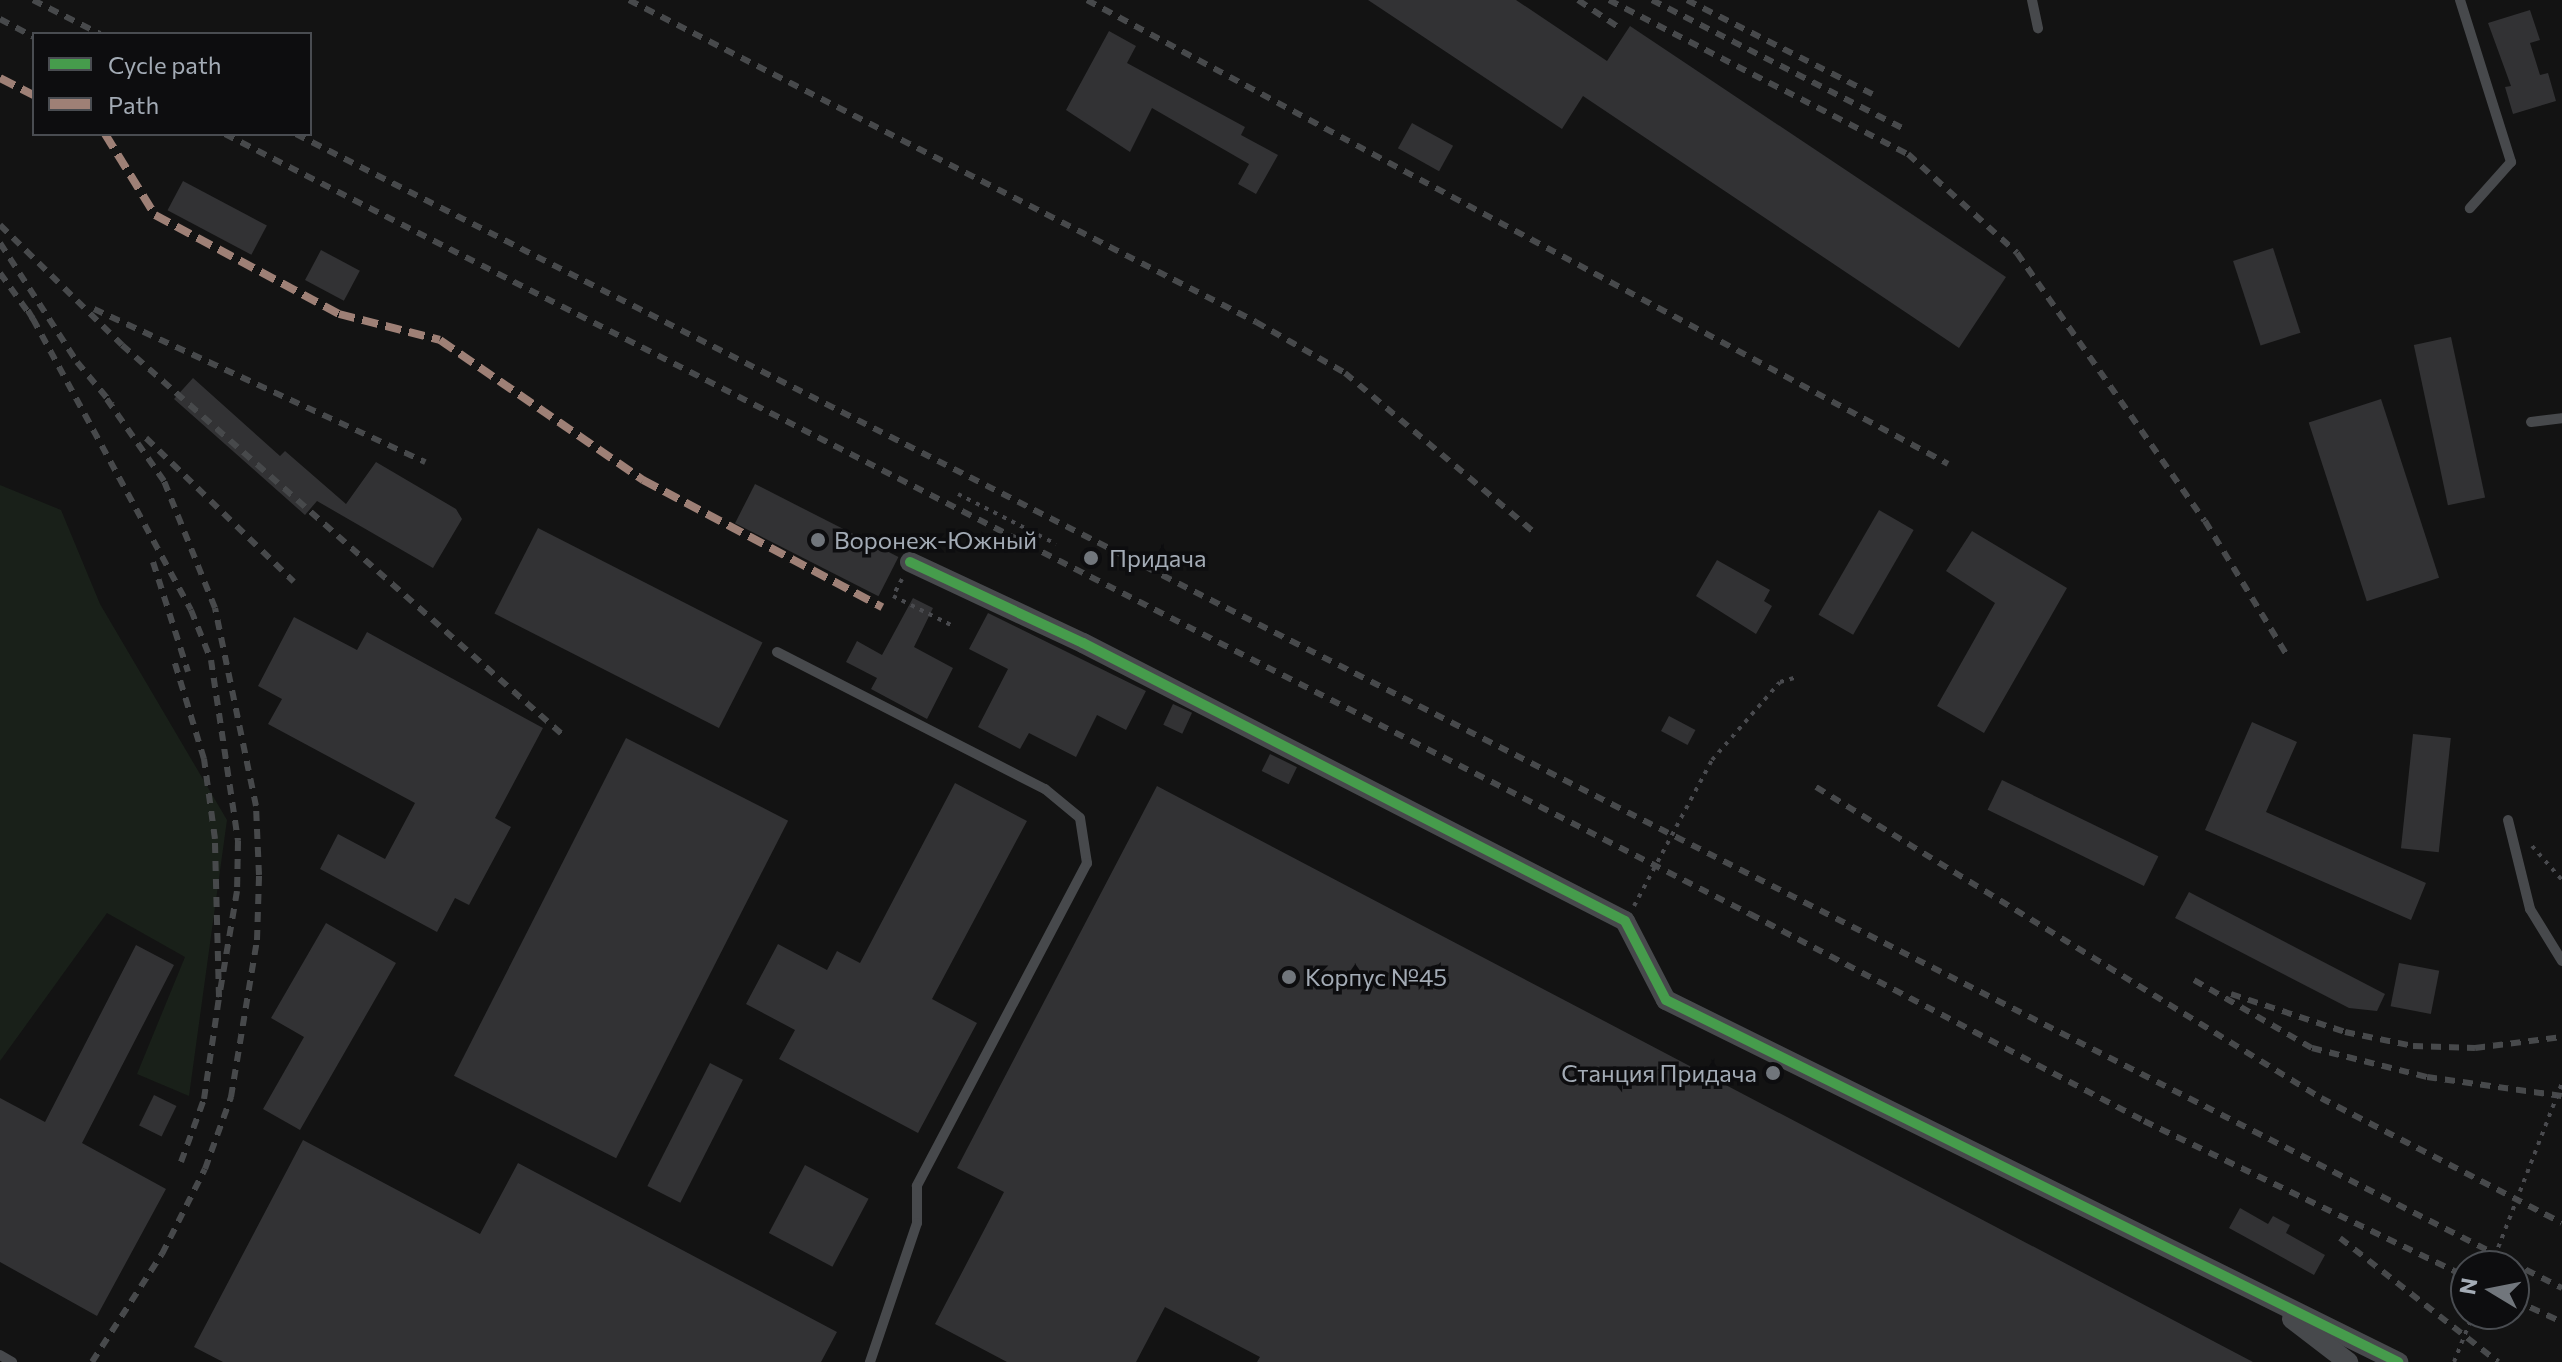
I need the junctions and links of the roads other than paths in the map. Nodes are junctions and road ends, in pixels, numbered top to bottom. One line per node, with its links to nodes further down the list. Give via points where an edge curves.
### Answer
1 (2032, 0): 3 (lane)
2 (2460, 0): 4 (lane, via 2511,162)
3 (2038, 28)
4 (2470, 208)
5 (2562, 418): 6 (lane)
6 (2531, 422)
7 (910, 562): 11 (street, via 1083,643 1625,921 1666,1000)
8 (777, 652): 14 (lane, via 1045,789 1080,818 1087,863 917,1186 917,1223)
9 (2508, 820): 10 (lane, via 2530,909)
10 (2562, 961)
11 (2260, 1295): 15 (street); 16 (street)
12 (0, 1355): 13 (lane)
13 (12, 1362)
14 (870, 1362)
15 (2348, 1362)
16 (2398, 1362)

